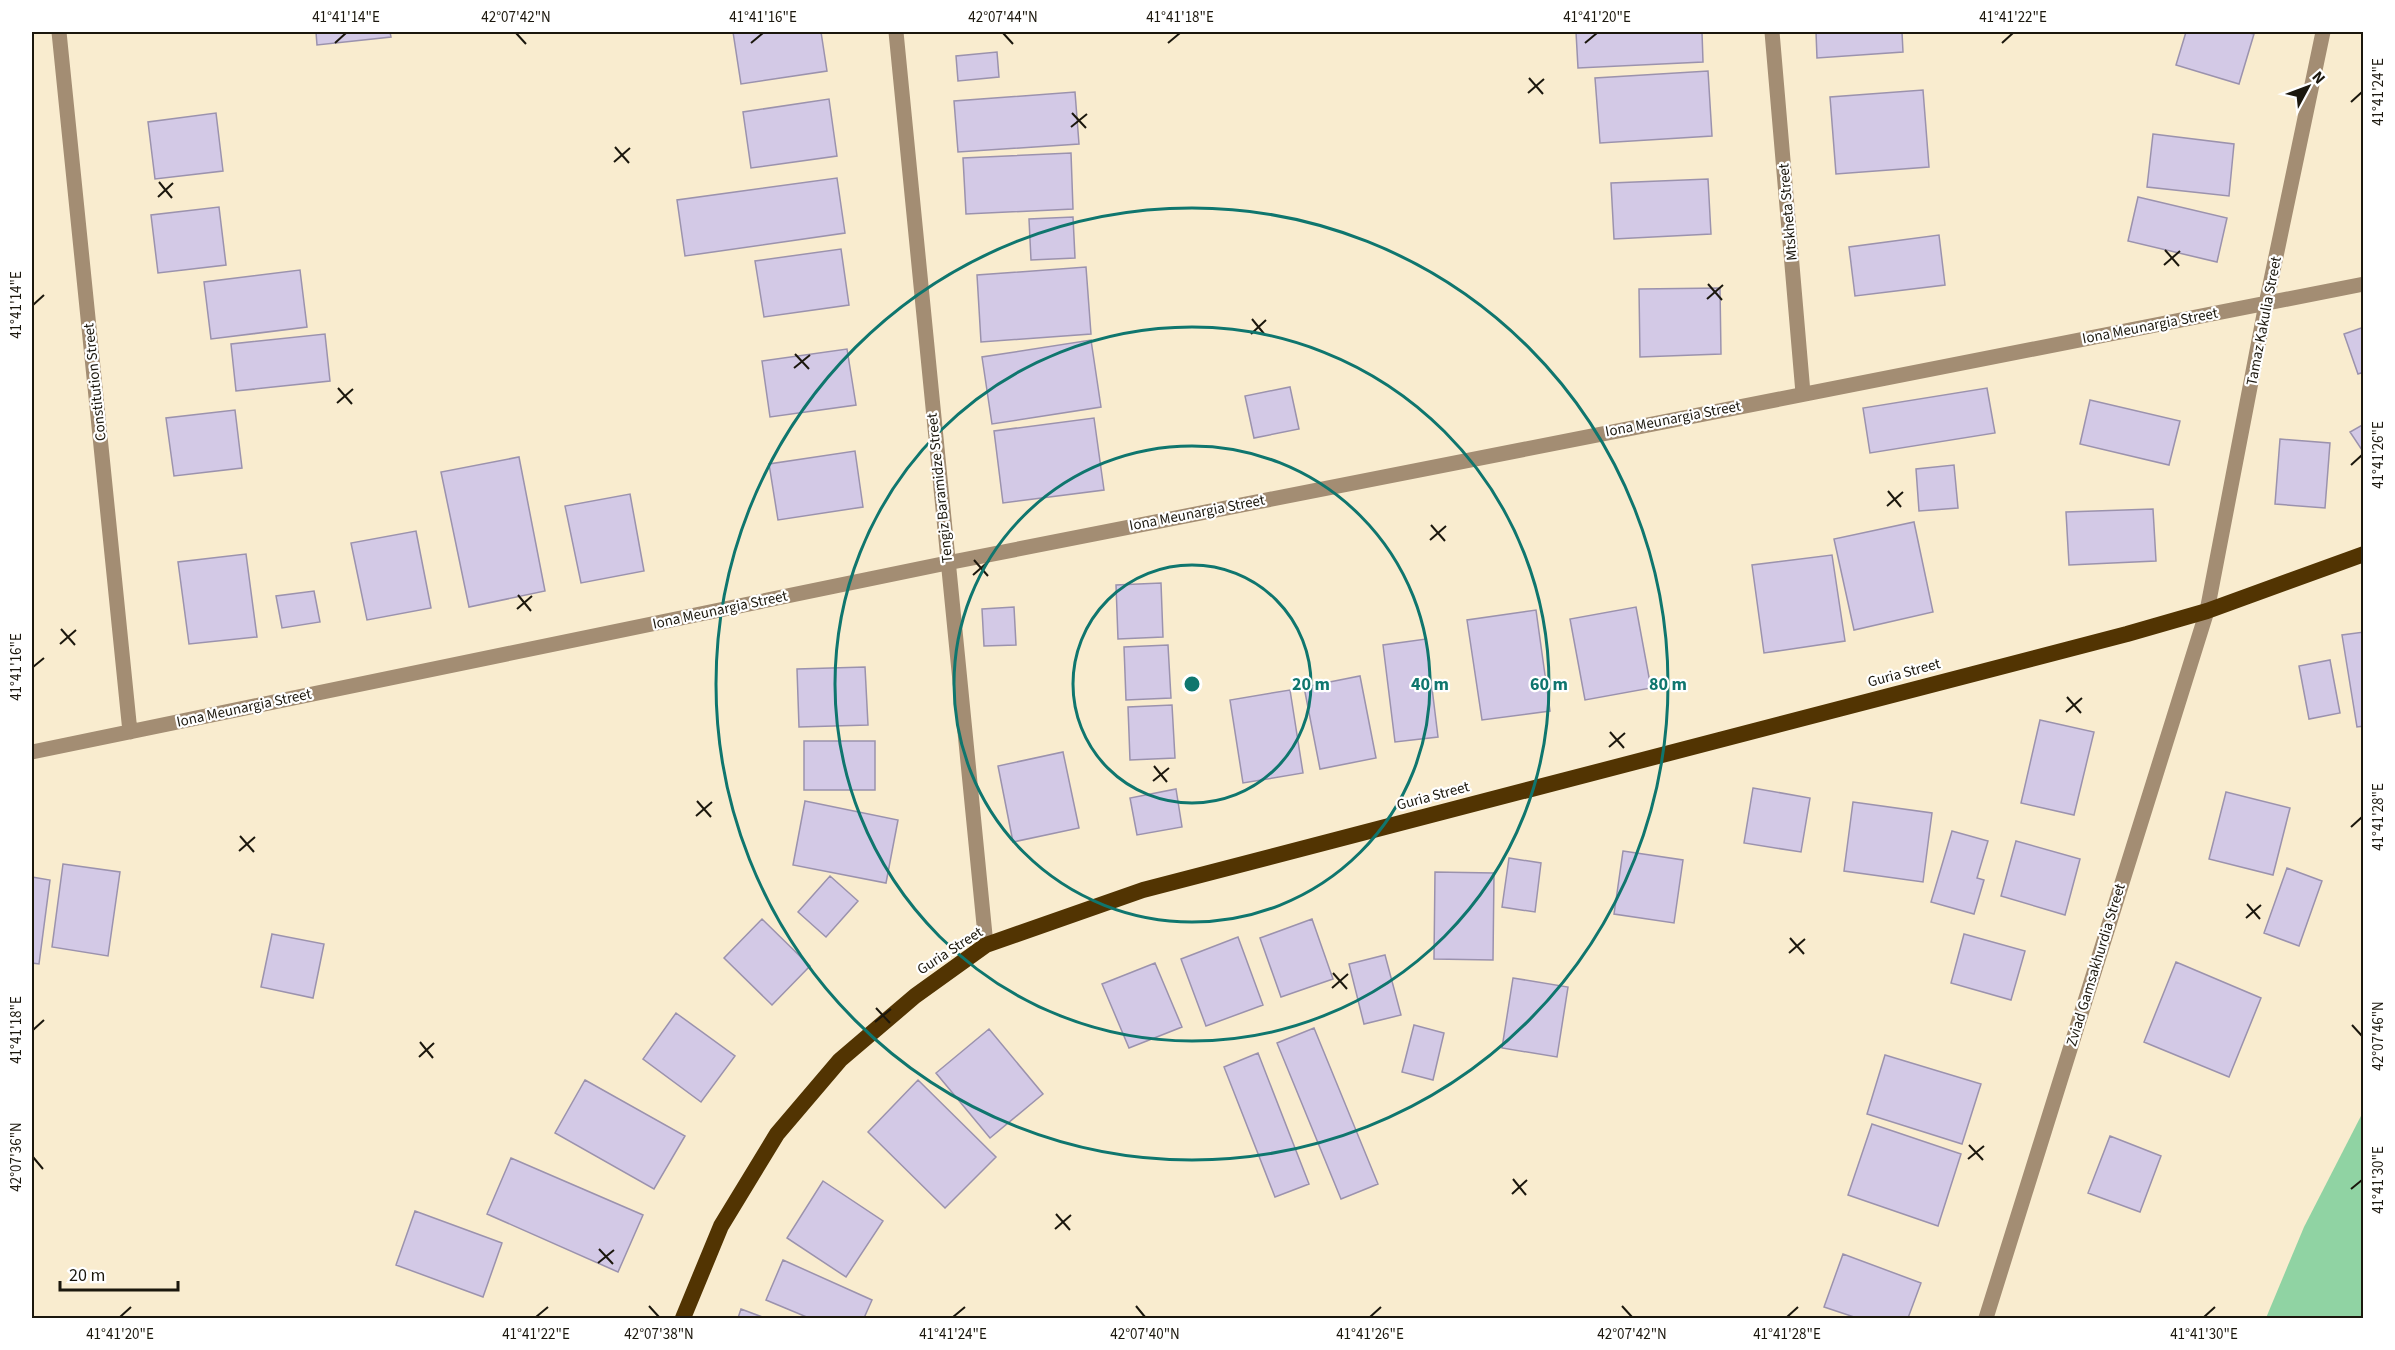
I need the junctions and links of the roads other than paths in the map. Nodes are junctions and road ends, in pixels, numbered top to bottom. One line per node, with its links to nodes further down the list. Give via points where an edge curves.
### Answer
1 (59, 32): 11 (street, Constitution Street)
2 (896, 32): 9 (street, Tengiz Baramidze Street)
3 (1773, 32): 7 (street, Mtskheta Street)
4 (2323, 32): 6 (street, Tamaz Kakulia Street)
5 (2364, 284): 6 (street, Iona Meunargia Street)
6 (2266, 304): 7 (street, Iona Meunargia Street); 10 (street, Tamaz Kakulia Street)
7 (1803, 393): 9 (street, Iona Meunargia Street)
8 (2364, 554): 10 (highway, Guria Street)
9 (947, 563): 11 (street, Iona Meunargia Street); 13 (street, Tengiz Baramidze Street)
10 (2207, 611): 13 (highway, Guria Street, via 1143,890); 15 (street, Zviad Gamsakhurdia Street)
11 (130, 732): 12 (street, Iona Meunargia Street)
12 (32, 752)
13 (986, 945): 14 (highway, Guria Street, via 915,996 840,1060 777,1134 721,1226)
14 (683, 1318)
15 (1986, 1318)

